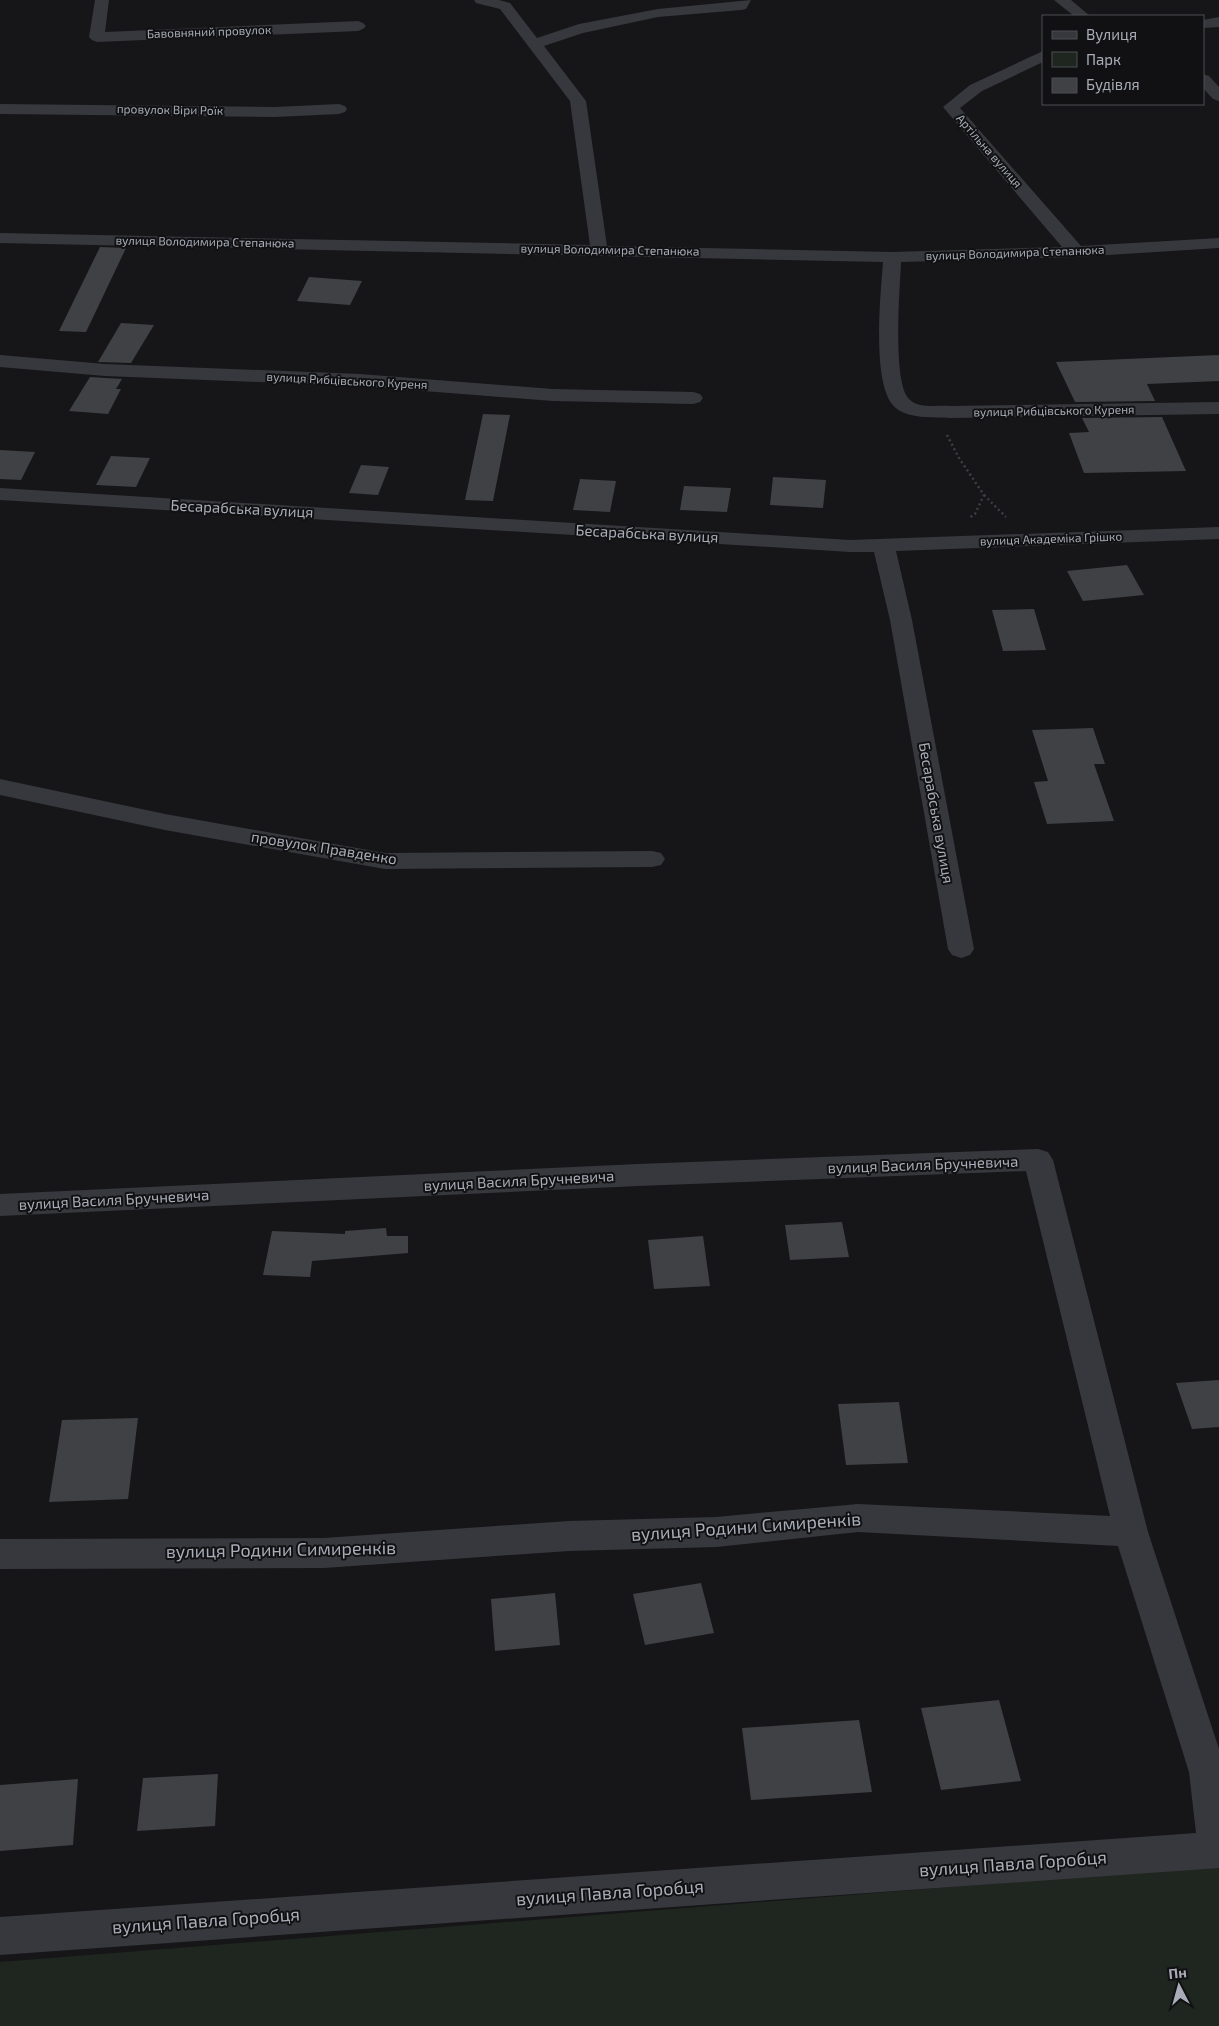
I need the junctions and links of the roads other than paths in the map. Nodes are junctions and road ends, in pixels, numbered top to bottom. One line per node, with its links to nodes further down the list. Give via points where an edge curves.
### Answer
1 (102, 0): 8 (street, Бавовняний провулок, via 97,37)
2 (481, 0): 9 (street, via 505,6)
3 (744, 0): 9 (street, via 741,6 658,13 580,29)
4 (1061, 0): 5 (street)
5 (1082, 15)
6 (1219, 22): 7 (street)
7 (1204, 24)
8 (358, 26)
9 (534, 44): 17 (street, via 578,101)
10 (1042, 56): 18 (street, Артільна вулиця, via 976,88 951,107)
11 (1204, 80): 12 (street)
12 (1219, 96)
13 (0, 109): 14 (street, провулок Віри Роїк, via 275,112)
14 (339, 109)
15 (0, 238): 17 (street, вулиця Володимира Степанюка)
16 (1219, 243): 18 (street, вулиця Володимира Степанюка)
17 (600, 250): 19 (street, вулиця Володимира Степанюка)
18 (1076, 252): 19 (street, вулиця Володимира Степанюка)
19 (892, 257): 22 (street, вулиця Рибцівського Куреня, via 888,354 895,395 902,404 938,411)
20 (0, 361): 21 (street, вулиця Рибцівського Куреня, via 105,370 360,380 553,395)
21 (693, 398)
22 (1219, 408)
23 (0, 494): 25 (street, Бесарабська вулиця, via 840,546)
24 (1219, 533): 25 (street, вулиця Академіка Грішко)
25 (884, 546): 28 (street, Бесарабська вулиця, via 901,620)
26 (0, 787): 27 (street, провулок Правденко, via 166,822 385,861)
27 (652, 859)
28 (961, 949)
29 (0, 1205): 30 (street, вулиця Василя Бручневича, via 1038,1160)
30 (1130, 1532): 31 (street, вулиця Родини Симиренків, via 858,1518 716,1532 569,1536 324,1553); 32 (street, via 1208,1772)
31 (0, 1554)
32 (1218, 1850): 33 (street, вулиця Павла Горобця)
33 (0, 1936)

